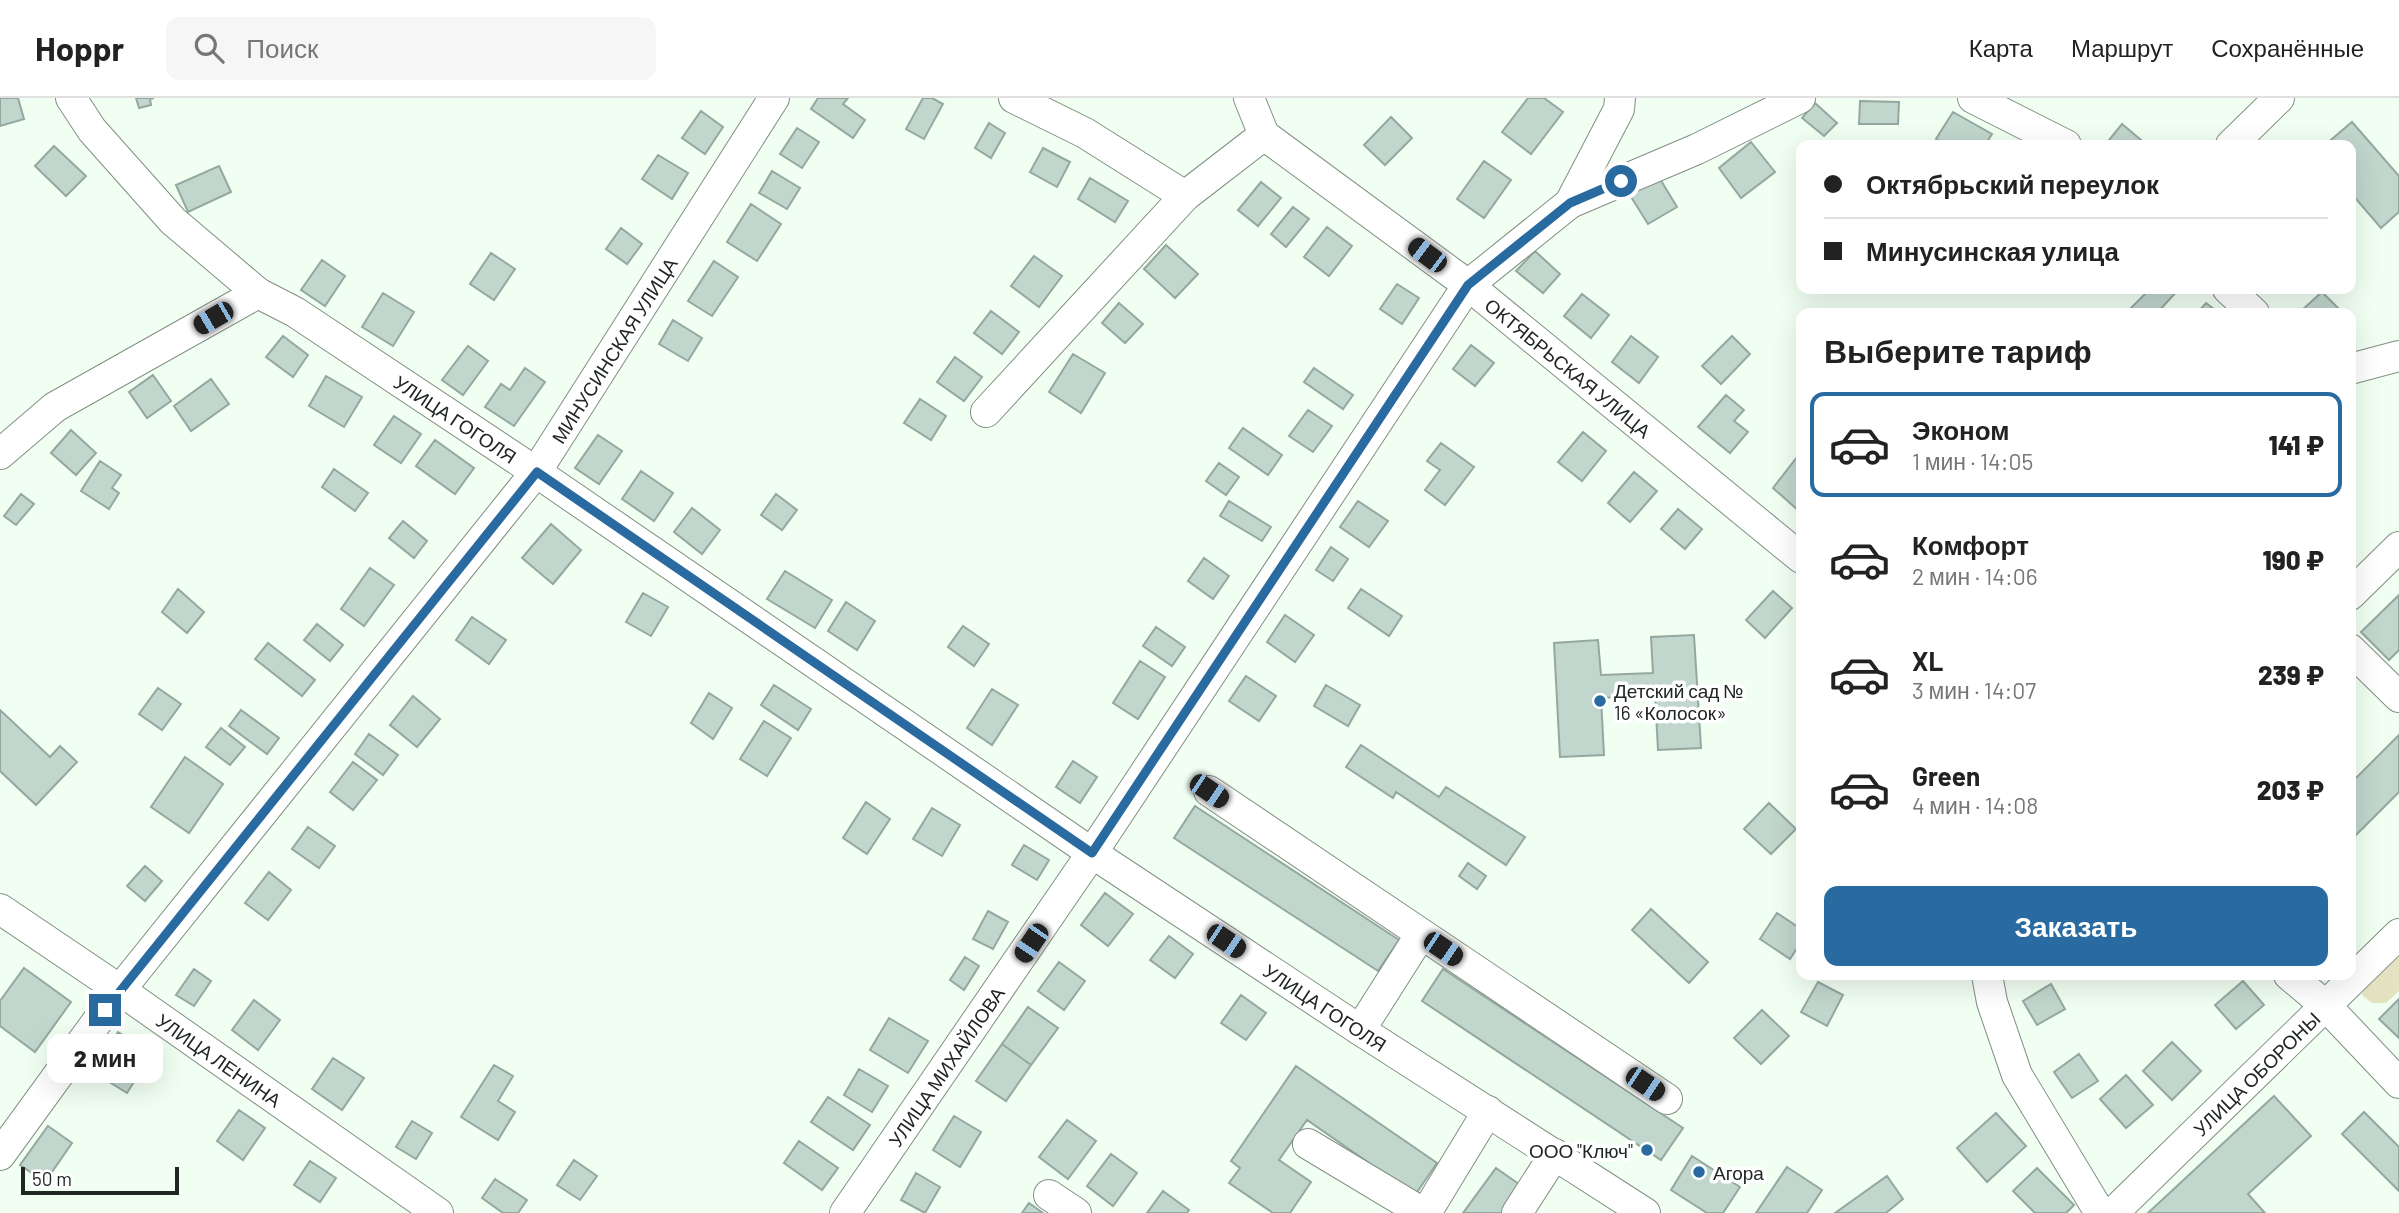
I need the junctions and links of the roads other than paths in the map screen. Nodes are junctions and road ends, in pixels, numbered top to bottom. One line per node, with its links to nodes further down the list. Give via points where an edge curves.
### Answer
1 (71, 98): 15 (street, УЛИЦА ГОГОЛЯ, via 92,130 173,221)
2 (774, 98): 22 (street, МИНУСИНСКАЯ УЛИЦА)
3 (1014, 98): 12 (street, via 1085,133)
4 (1249, 98): 9 (street)
5 (1620, 98): 13 (street, УЛИЦА МИХАЙЛОВА, via 1619,109)
6 (1800, 98): 13 (street, via 1697,149)
7 (1973, 98): 10 (street)
8 (2279, 98): 11 (street)
9 (1264, 135): 12 (street); 14 (street, ОКТЯБРЬСКАЯ УЛИЦА)
10 (2056, 140)
11 (2236, 140)
12 (1185, 196): 20 (street)
13 (1570, 203): 14 (street, УЛИЦА МИХАЙЛОВА)
14 (1468, 285): 24 (street, ОКТЯБРЬСКАЯ УЛИЦА); 29 (street, УЛИЦА МИХАЙЛОВА)
15 (258, 293): 21 (street, via 55,407); 22 (street, УЛИЦА ГОГОЛЯ, via 295,312)
16 (2233, 294): 17 (street)
17 (2249, 308)
18 (2399, 356): 19 (street)
19 (2356, 367)
20 (986, 412)
21 (0, 454)
22 (537, 472): 29 (street, УЛИЦА ГОГОЛЯ); 37 (street, МИНУСИНСКАЯ УЛИЦА)
23 (2399, 547): 25 (street)
24 (1796, 554)
25 (2356, 589)
26 (2356, 655): 27 (street)
27 (2399, 697)
28 (1209, 791): 31 (street)
29 (1092, 853): 39 (street, УЛИЦА ГОГОЛЯ); 48 (street, УЛИЦА МИХАЙЛОВА)
30 (0, 909): 37 (street, УЛИЦА ЛЕНИНА)
31 (1421, 934): 39 (street); 41 (street)
32 (2399, 934): 33 (street, УЛИЦА ОБОРОНЫ)
33 (2356, 976)
34 (1988, 980): 53 (street, via 2017,1075)
35 (2295, 980): 38 (street)
36 (2352, 980): 38 (street, УЛИЦА ОБОРОНЫ)
37 (120, 990): 45 (street, МИНУСИНСКАЯ УЛИЦА); 47 (street, УЛИЦА ЛЕНИНА)
38 (2326, 1006): 40 (street); 54 (street, УЛИЦА ОБОРОНЫ)
39 (1360, 1030): 42 (street, УЛИЦА ГОГОЛЯ)
40 (2399, 1083)
41 (1667, 1100)
42 (1488, 1111): 44 (street, УЛИЦА ГОГОЛЯ); 50 (street)
43 (1308, 1144): 50 (street)
44 (1555, 1154): 51 (street); 52 (street, УЛИЦА ГОГОЛЯ)
45 (0, 1155)
46 (1049, 1195): 49 (street)
47 (438, 1213)
48 (845, 1213)
49 (1076, 1213)
50 (1424, 1213)
51 (1517, 1213)
52 (1645, 1213)
53 (2100, 1213)
54 (2113, 1213)

